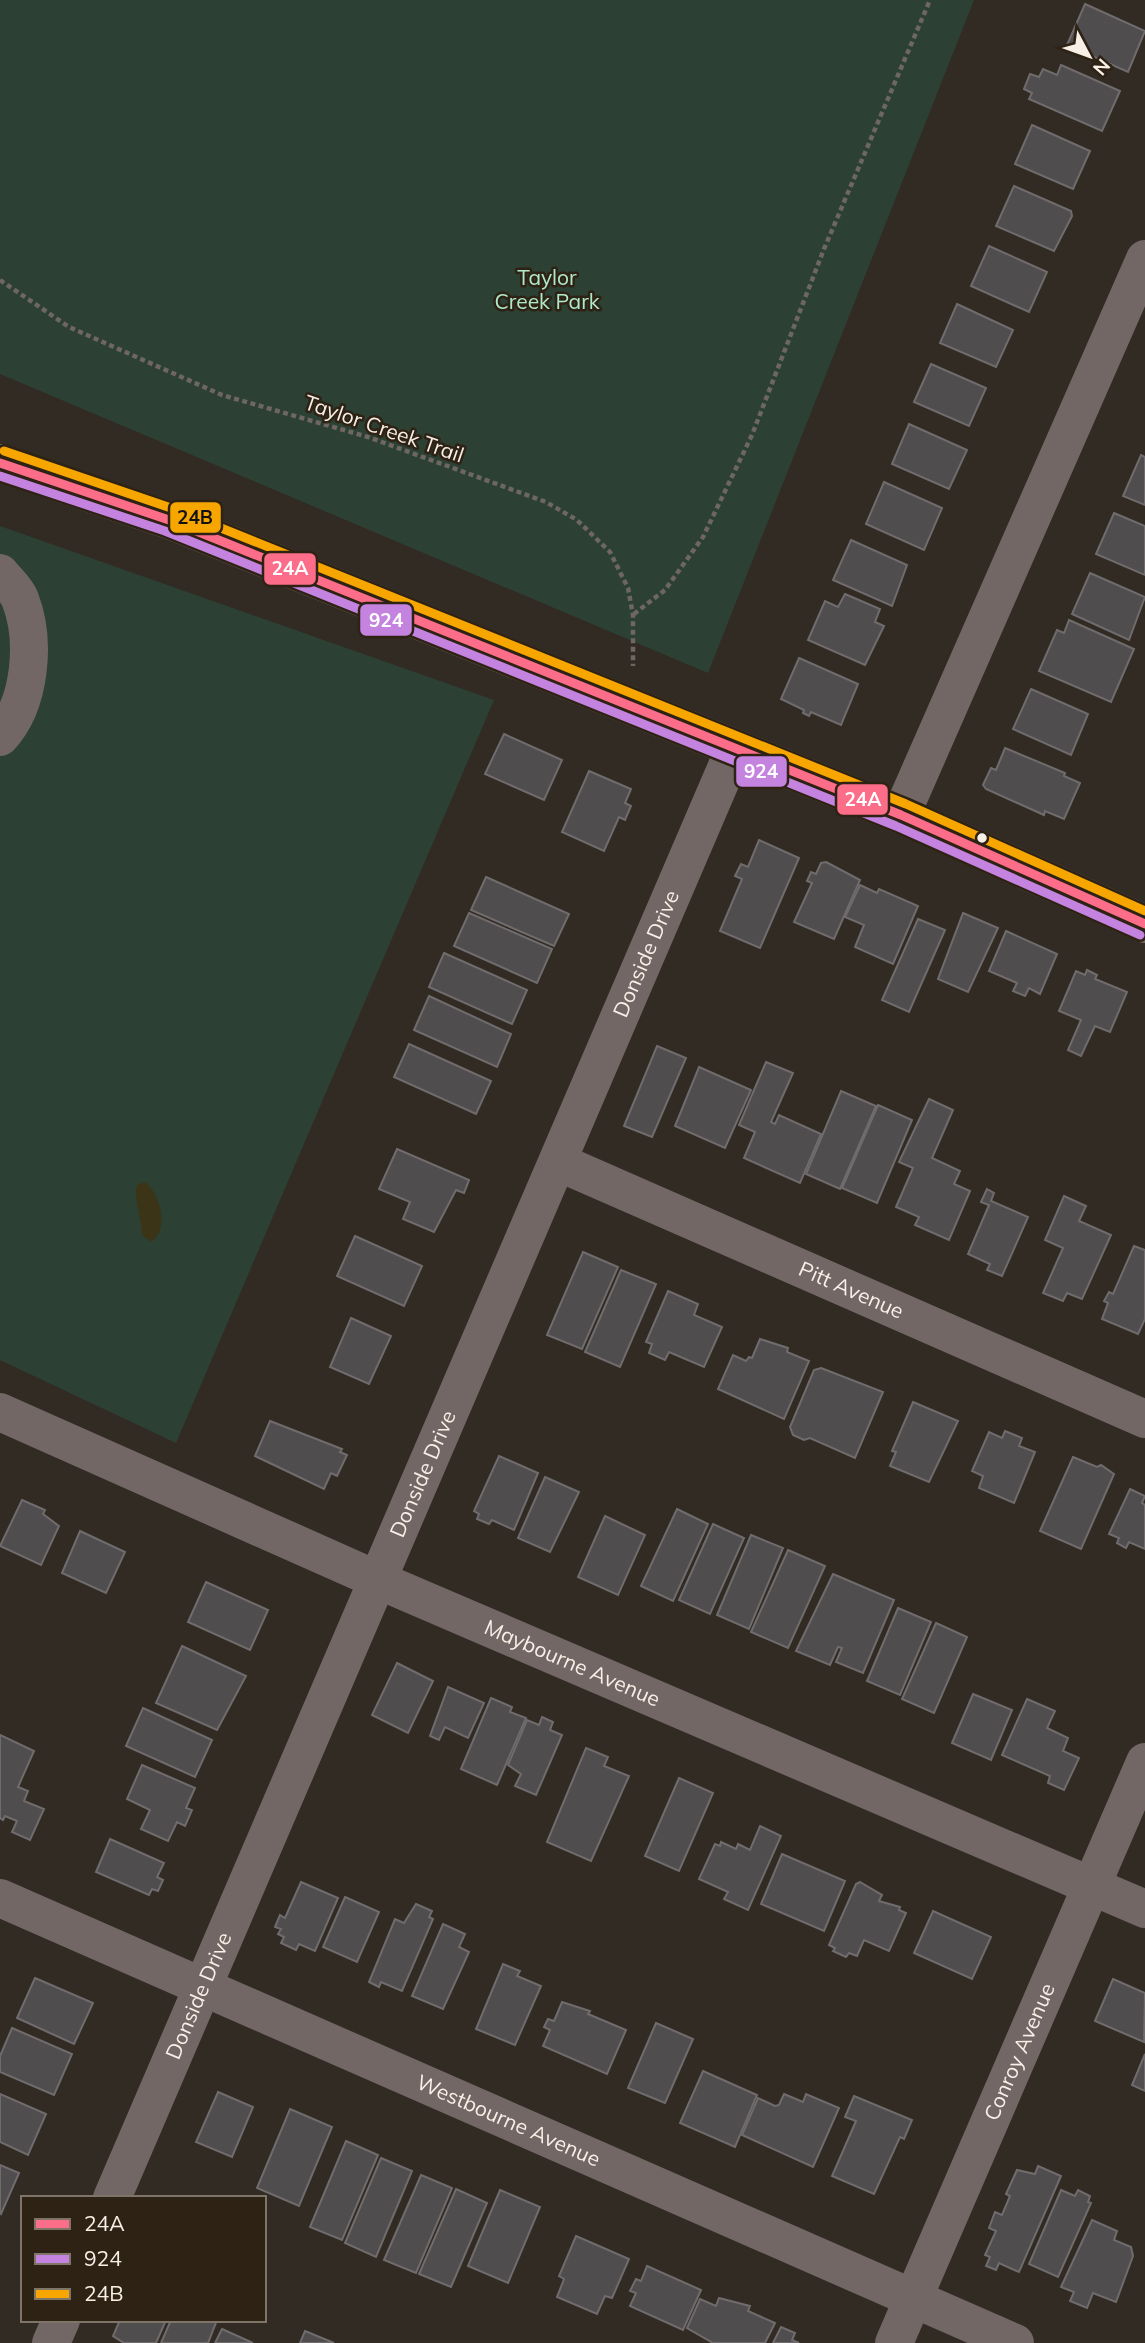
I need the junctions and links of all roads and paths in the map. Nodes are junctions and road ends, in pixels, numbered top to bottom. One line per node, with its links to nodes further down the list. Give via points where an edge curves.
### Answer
1 (930, 0): 6 (path, via 741,458 703,537 665,590)
2 (1145, 259): 10 (street)
3 (0, 279): 6 (path, Taylor Creek Trail, via 69,327 222,395 368,437 545,502 577,520 610,552 628,588)
4 (0, 463): 7 (main road, via 169,520)
5 (0, 573): 8 (street, via 19,596 29,648 24,689 12,724)
6 (633, 615): 7 (path, Taylor Creek Trail, via 633,666)
7 (618, 701): 9 (main road)
8 (0, 737)
9 (734, 750): 10 (main road); 12 (street, Donside Drive)
10 (901, 815): 11 (main road)
11 (1145, 924)
12 (558, 1161): 14 (street, Pitt Avenue); 15 (street, Donside Drive)
13 (0, 1412): 15 (street, Maybourne Avenue)
14 (1145, 1419)
15 (380, 1581): 17 (street, Maybourne Avenue); 20 (street, Donside Drive)
16 (1145, 1762): 17 (street, Conroy Avenue)
17 (1091, 1885): 19 (street, Maybourne Avenue); 22 (street, Conroy Avenue)
18 (0, 1898): 20 (street, Westbourne Avenue)
19 (1145, 1909)
20 (201, 1986): 21 (street, Donside Drive); 22 (street, Westbourne Avenue)
21 (113, 2196)
22 (912, 2300): 25 (street, Conroy Avenue); 26 (street, Westbourne Avenue)
23 (60, 2322): 24 (street)
24 (51, 2343)
25 (894, 2343)
26 (1015, 2343)

